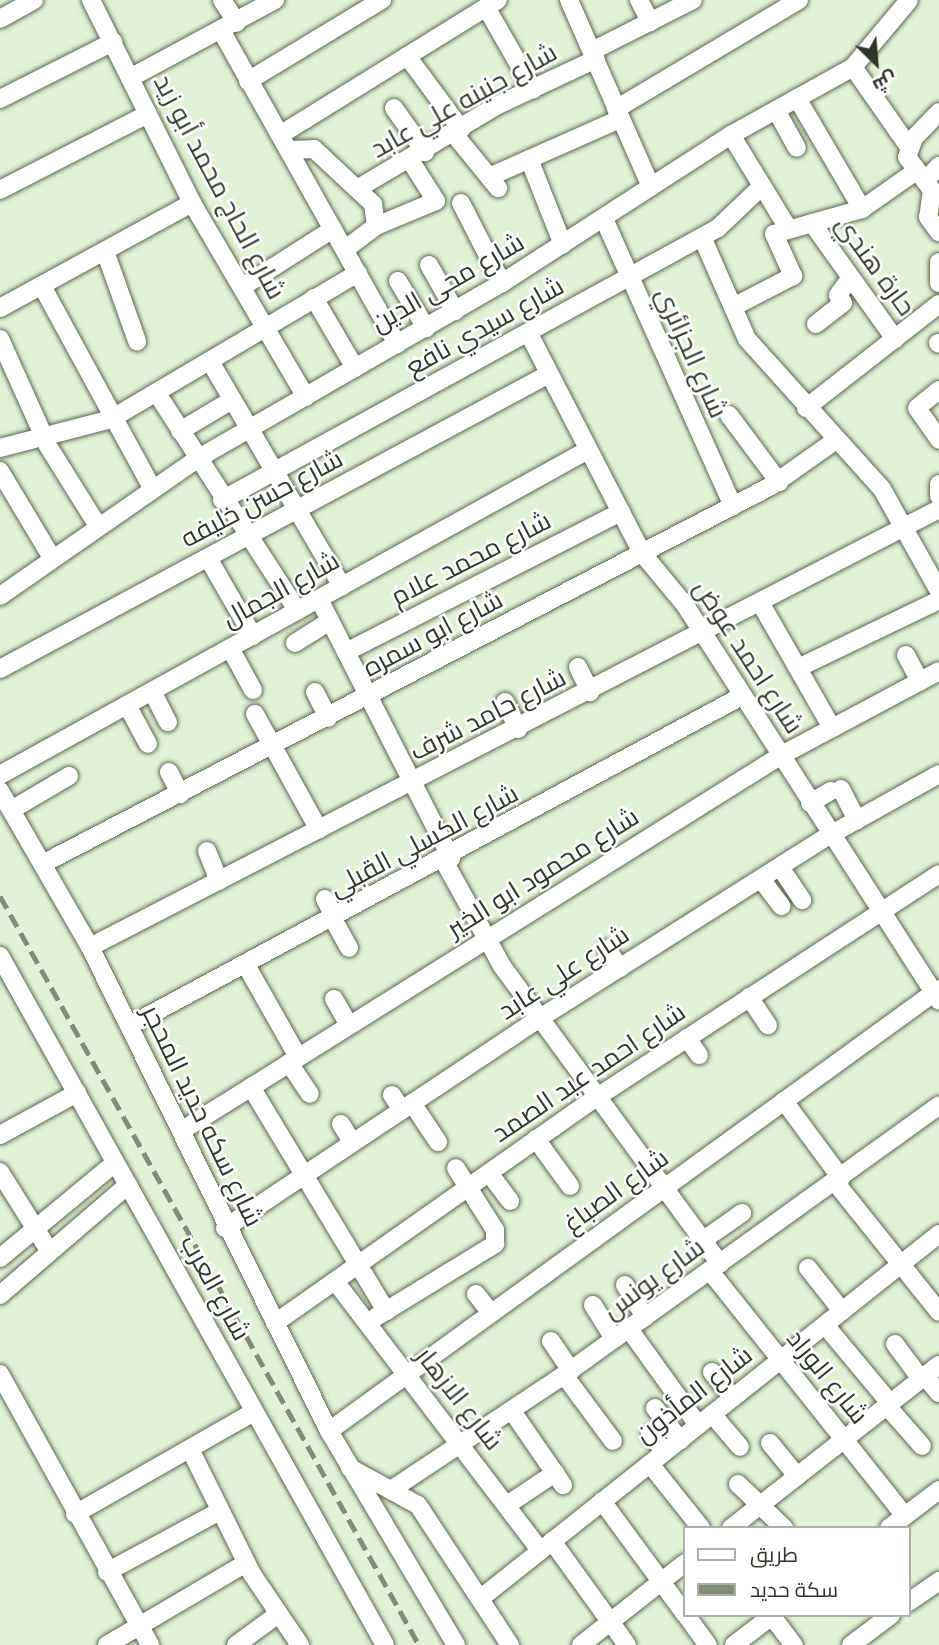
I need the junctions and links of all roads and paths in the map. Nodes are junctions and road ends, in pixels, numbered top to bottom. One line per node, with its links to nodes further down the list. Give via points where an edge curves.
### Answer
1 (34, 0): 12 (street)
2 (92, 0): 15 (street, شارع الحاج محمد أبو زيد)
3 (222, 0): 14 (street)
4 (275, 0): 14 (street)
5 (383, 0): 20 (street)
6 (569, 0): 16 (street)
7 (639, 0): 13 (street)
8 (693, 0): 13 (street, شارع جنينه علي عابد)
9 (799, 0): 28 (street)
10 (909, 0): 18 (street, شارع محى الدين)
11 (492, 4): 17 (street); 21 (street)
12 (0, 19)
13 (650, 22): 16 (street, شارع جنينه علي عابد)
14 (230, 27): 19 (street); 20 (street)
15 (113, 42): 19 (street, شارع الحاج محمد أبو زيد); 23 (street)
16 (594, 55): 21 (street, شارع جنينه علي عابد); 28 (street)
17 (407, 56): 29 (street); 31 (street)
18 (852, 67): 22 (street, شارع محى الدين); 32 (street)
19 (130, 78): 27 (street, شارع الحاج محمد أبو زيد)
20 (248, 81): 31 (street)
21 (533, 89): 29 (street, شارع جنينه علي عابد)
22 (797, 98): 25 (street, شارع محى الدين); 45 (street)
23 (0, 99)
24 (394, 107): 35 (street)
25 (776, 110): 30 (street, شارع محى الدين); 33 (street)
26 (939, 112): 32 (street)
27 (148, 114): 42 (street); 44 (street, شارع الحاج محمد أبو زيد)
28 (618, 114): 36 (street); 40 (street)
29 (457, 131): 35 (street, شارع جنينه علي عابد); 36 (street, via 493,182)
30 (731, 135): 39 (street); 40 (street, شارع محى الدين)
31 (285, 142): 41 (street, via 314,149); 49 (street)
32 (909, 147): 38 (street, via 907,160)
33 (797, 148)
34 (939, 154): 37 (street)
35 (417, 156): 41 (street, شارع جنينه علي عابد); 48 (street, via 440,207)
36 (529, 159): 53 (street)
37 (939, 164): 38 (street)
38 (920, 176): 45 (street); 50 (street, via 933,194 928,217)
39 (762, 186): 51 (street); 52 (street, شارع سيدي نافع, via 727,222)
40 (651, 187): 46 (street, شارع محى الدين)
41 (357, 189): 48 (street, via 373,204)
42 (0, 190)
43 (461, 203): 62 (street)
44 (192, 204): 55 (street); 65 (street, شارع الحاج محمد أبو زيد)
45 (862, 209): 47 (street)
46 (604, 219): 53 (street, شارع محى الدين); 59 (street, شارع الجزائري)
47 (812, 223): 51 (street); 61 (street, حارة هندي)
48 (376, 226): 54 (street)
49 (333, 229): 54 (street); 65 (street)
50 (939, 232)
51 (780, 233): 68 (street, via 793,276)
52 (702, 237): 59 (street, شارع سيدي نافع); 68 (street)
53 (563, 245): 62 (street, شارع محى الدين)
54 (345, 249): 58 (street)
55 (105, 251): 64 (street); 77 (street)
56 (939, 262): 63 (street, via 934,275)
57 (429, 265): 70 (street)
58 (358, 273): 66 (street); 78 (street)
59 (629, 276): 74 (street, شارع سيدي نافع); 104 (street, شارع الجزائري)
60 (398, 281): 72 (street)
61 (848, 281): 71 (street, via 838,295 844,303); 76 (street, حارة هندي)
62 (502, 283): 70 (street, شارع محى الدين)
63 (939, 284)
64 (41, 286): 69 (street); 88 (street)
65 (242, 287): 73 (street, شارع الحاج محمد أبو زيد)
66 (314, 298): 73 (street); 80 (street)
67 (939, 304): 76 (street)
68 (733, 307): 86 (street, via 757,353)
69 (0, 308)
70 (454, 311): 72 (street, شارع محى الدين)
71 (816, 324)
72 (426, 328): 78 (street, شارع محى الدين)
73 (267, 329): 79 (street); 84 (street, شارع الحاج محمد أبو زيد)
74 (529, 334): 81 (street, شارع احمد عوض); 98 (street, شارع سيدي نافع)
75 (0, 339): 91 (street)
76 (895, 339): 86 (street)
77 (137, 341)
78 (397, 344): 80 (street, شارع محى الدين)
79 (211, 363): 83 (street); 85 (street)
80 (355, 368): 84 (street, شارع محى الدين)
81 (549, 374): 95 (street, شارع احمد عوض); 106 (street, شارع حسن خليفه)
82 (939, 390): 93 (street, via 918,408)
83 (158, 395): 88 (street); 90 (street)
84 (306, 397): 89 (street, شارع محى الدين)
85 (232, 400): 89 (street); 90 (street)
86 (806, 408): 92 (street)
87 (729, 415): 99 (street)
88 (111, 419): 91 (street); 101 (street)
89 (248, 429): 96 (street, شارع محى الدين); 98 (street)
90 (180, 431): 96 (street)
91 (44, 435): 94 (street); 109 (street)
92 (836, 440): 99 (street, شارع ابو سمره); 108 (street)
93 (939, 440)
94 (0, 448)
95 (588, 450): 107 (street, شارع احمد عوض); 115 (street, شارع الجمال)
96 (197, 459): 101 (street, شارع محى الدين); 103 (street)
97 (0, 471): 112 (street)
98 (274, 472): 103 (street, شارع سيدي نافع); 106 (street)
99 (779, 482): 104 (street, شارع ابو سمره)
100 (939, 484): 102 (street)
101 (152, 488): 109 (street, شارع محى الدين)
102 (939, 496)
103 (222, 499): 110 (street)
104 (733, 506): 111 (street, شارع ابو سمره)
105 (939, 509): 108 (street, شارع حامد شرف)
106 (297, 512): 110 (street, شارع حسن خليفه); 115 (street)
107 (621, 512): 111 (street, شارع احمد عوض); 126 (street, شارع محمد علام)
108 (906, 524): 114 (street); 119 (street, شارع حامد شرف)
109 (98, 526): 112 (street, شارع محى الدين)
110 (247, 538): 113 (street, شارع حسن خليفه); 120 (street)
111 (642, 553): 122 (street, شارع احمد عوض); 137 (street, شارع ابو سمره)
112 (52, 558): 116 (street, شارع محى الدين)
113 (208, 558): 123 (street); 130 (street, شارع حسن خليفه)
114 (936, 580)
115 (342, 586): 117 (street, شارع الجمال)
116 (0, 596)
117 (319, 599): 120 (street, شارع الجمال); 121 (street, شارع الوراد)
118 (939, 600): 129 (street)
119 (761, 604): 122 (street, شارع حامد شرف); 129 (street)
120 (298, 611): 123 (street, شارع الجمال)
121 (330, 621): 124 (street); 126 (street, شارع الوراد)
122 (702, 635): 136 (street, شارع حامد شرف); 138 (street, شارع احمد عوض)
123 (253, 636): 125 (street, شارع الجمال)
124 (295, 643)
125 (230, 648): 133 (street); 134 (street, شارع الجمال)
126 (346, 652): 137 (street, شارع الوراد)
127 (906, 655): 132 (street)
128 (578, 667): 136 (street)
129 (798, 668): 144 (street)
130 (0, 669)
131 (939, 671): 132 (street, شارع محمود ابو الخير)
132 (920, 681): 144 (street, شارع محمود ابو الخير)
133 (253, 690)
134 (152, 691): 140 (street, شارع الجمال); 143 (street)
135 (315, 692): 142 (street)
136 (590, 692): 145 (street, شارع حامد شرف)
137 (369, 697): 142 (street, شارع ابو سمره); 153 (street, شارع الوراد)
138 (740, 697): 148 (street, شارع احمد عوض); 162 (street, شارع الكسلي القبلي)
139 (505, 702): 145 (street)
140 (127, 705): 146 (street); 151 (street, شارع الجمال)
141 (255, 714): 147 (street)
142 (328, 718): 147 (street, شارع ابو سمره)
143 (168, 722)
144 (832, 728): 148 (street, شارع محمود ابو الخير)
145 (518, 729): 153 (street, شارع حامد شرف)
146 (148, 744)
147 (273, 746): 155 (street, شارع ابو سمره); 159 (street)
148 (780, 756): 156 (street, شارع احمد عوض); 173 (street, شارع محمود ابو الخير)
149 (169, 772): 155 (street)
150 (939, 774): 158 (street, شارع علي عابد)
151 (0, 775)
152 (69, 776): 157 (street)
153 (413, 783): 159 (street, شارع حامد شرف); 162 (street, شارع الوراد)
154 (0, 791): 157 (street, شارع سكه حديد المحجر)
155 (180, 794): 163 (street, شارع ابو سمره)
156 (810, 803): 158 (street, via 836,790); 160 (street, شارع احمد عوض)
157 (13, 809): 163 (street, شارع سكه حديد المحجر)
158 (858, 820): 160 (street, شارع علي عابد)
159 (319, 830): 167 (street, شارع حامد شرف, via 285,839)
160 (830, 835): 164 (street, شارع علي عابد); 171 (street, شارع احمد عوض)
161 (207, 850): 167 (street)
162 (447, 860): 172 (street, شارع الكسلي القبلي); 173 (street, شارع الوراد)
163 (46, 862): 174 (street, شارع سكه حديد المحجر)
164 (780, 867): 166 (street, شارع علي عابد); 169 (street)
165 (939, 874): 171 (street, شارع احمد عبد الصمد)
166 (761, 878): 170 (street); 179 (street, شارع علي عابد)
167 (219, 881): 174 (street, شارع حامد شرف)
168 (325, 899): 172 (street)
169 (802, 900)
170 (781, 906)
171 (879, 913): 180 (street, شارع احمد عوض); 181 (street, شارع احمد عبد الصمد)
172 (334, 919): 175 (street); 178 (street, شارع الكسلي القبلي)
173 (485, 939): 183 (street, شارع الوراد); 184 (street, شارع محمود ابو الخير)
174 (90, 947): 186 (street, شارع سكه حديد المحجر)
175 (349, 948)
176 (607, 949): 179 (street)
177 (0, 956): 191 (street, شارع العرب)
178 (246, 965): 186 (street, شارع الكسلي القبلي); 189 (street)
179 (620, 968): 183 (street, شارع علي عابد)
180 (937, 994): 195 (street, شارع الصباغ)
181 (749, 997): 185 (street); 187 (street, شارع احمد عبد الصمد)
182 (334, 999): 184 (street)
183 (540, 1018): 194 (street, شارع الوراد); 197 (street, شارع علي عابد)
184 (349, 1025): 189 (street, شارع محمود ابو الخير)
185 (768, 1025)
186 (129, 1026): 199 (street, شارع سكه حديد المحجر)
187 (687, 1038): 188 (street); 194 (street, شارع احمد عبد الصمد)
188 (699, 1055)
189 (293, 1060): 190 (street, شارع محمود ابو الخير); 192 (street)
190 (251, 1087): 199 (street, شارع محمود ابو الخير); 208 (street)
191 (77, 1093): 200 (street); 204 (street, شارع العرب)
192 (310, 1094)
193 (392, 1095): 197 (street)
194 (597, 1097): 201 (street, شارع احمد عبد الصمد); 213 (street, شارع الوراد)
195 (784, 1101): 209 (street); 213 (street, شارع الصباغ)
196 (939, 1106): 209 (street, شارع يونس)
197 (407, 1107): 202 (street); 203 (street, شارع علي عابد)
198 (341, 1124): 203 (street)
199 (181, 1131): 216 (street, شارع سكه حديد المحجر)
200 (0, 1135)
201 (536, 1139): 207 (street, شارع احمد عبد الصمد); 211 (street)
202 (438, 1142)
203 (353, 1143): 208 (street, شارع علي عابد)
204 (116, 1163): 210 (street, شارع العرب); 217 (street)
205 (456, 1168): 212 (street)
206 (0, 1172): 217 (street)
207 (489, 1172): 212 (street, شارع احمد عبد الصمد); 214 (street)
208 (304, 1177): 216 (street, شارع علي عابد); 223 (street)
209 (838, 1180): 222 (street); 224 (street, شارع يونس)
210 (128, 1185): 220 (street); 253 (street, شارع العرب)
211 (570, 1186)
212 (468, 1188): 223 (street, شارع احمد عبد الصمد, via 439,1199); 231 (street, via 495,1230 495,1244)
213 (663, 1189): 219 (street, شارع الوراد); 234 (street, شارع الصباغ)
214 (510, 1201)
215 (742, 1213): 219 (street)
216 (225, 1228): 237 (street, شارع سكه حديد المحجر)
217 (35, 1229): 220 (street); 221 (street)
218 (938, 1236): 222 (street, شارع المأذون)
219 (702, 1241): 224 (street, شارع الوراد)
220 (50, 1252): 229 (street)
221 (0, 1258)
222 (901, 1264): 232 (street, شارع المأذون); 233 (street)
223 (357, 1265): 226 (street, شارع احمد عبد الصمد); 231 (street)
224 (715, 1268): 235 (street, شارع يونس); 242 (street, شارع الوراد)
225 (808, 1268): 232 (street)
226 (335, 1281): 236 (street, شارع الازهار); 237 (street, شارع احمد عبد الصمد)
227 (625, 1284): 235 (street)
228 (476, 1294): 234 (street)
229 (0, 1295)
230 (593, 1305): 239 (street)
231 (386, 1311): 236 (street)
232 (842, 1311): 238 (street, شارع المأذون)
233 (939, 1312)
234 (491, 1313): 247 (street, شارع الصباغ)
235 (645, 1317): 239 (street, شارع يونس)
236 (368, 1322): 247 (street, شارع الازهار)
237 (275, 1324): 255 (street, شارع سكه حديد المحجر)
238 (825, 1325): 242 (street, شارع المأذون); 250 (street)
239 (622, 1334): 243 (street, شارع يونس); 254 (street)
240 (551, 1341): 243 (street)
241 (895, 1344): 245 (street)
242 (780, 1360): 249 (street, شارع المأذون); 258 (street, شارع الوراد)
243 (568, 1373): 252 (street, شارع يونس); 259 (street)
244 (712, 1373): 249 (street)
245 (928, 1373): 248 (street); 250 (street)
246 (0, 1374): 276 (street)
247 (407, 1374): 255 (street, شارع الصباغ); 261 (street, شارع الازهار)
248 (939, 1393)
249 (733, 1398): 254 (street, شارع المأذون)
250 (889, 1405): 258 (street); 262 (street)
251 (654, 1408): 257 (street)
252 (512, 1411): 261 (street, شارع يونس); 273 (street, via 559,1479)
253 (254, 1412): 264 (street); 303 (street, شارع العرب)
254 (705, 1420): 257 (street, شارع المأذون); 263 (street)
255 (329, 1431): 267 (street, شارع سكه حديد المحجر)
256 (650, 1434): 265 (street)
257 (680, 1440): 265 (street, شارع المأذون)
258 (844, 1440): 268 (street); 277 (street, شارع الوراد)
259 (613, 1441)
260 (771, 1443): 268 (street)
261 (463, 1445): 270 (street, شارع يونس); 273 (street, شارع الازهار)
262 (922, 1446)
263 (740, 1447)
264 (190, 1449): 275 (street); 276 (street)
265 (665, 1452): 266 (street, شارع المأذون)
266 (650, 1464): 272 (street, شارع المأذون); 278 (street)
267 (350, 1468): 270 (street); 304 (street, شارع سكه حديد المحجر)
268 (797, 1476): 274 (street)
269 (738, 1484): 274 (street)
270 (394, 1488): 288 (street, via 418,1506)
271 (939, 1490): 277 (street)
272 (603, 1501): 282 (street, شارع المأذون); 287 (street)
273 (507, 1505): 282 (street, شارع الازهار)
274 (760, 1506): 279 (street); 280 (street)
275 (220, 1511): 283 (street); 285 (street)
276 (75, 1514): 285 (street)
277 (905, 1516): 281 (street)
278 (699, 1526)
279 (734, 1526)
280 (782, 1526)
281 (892, 1526)
282 (546, 1546): 288 (street, شارع المأذون); 296 (street, شارع الازهار)
283 (246, 1563): 291 (street); 297 (street)
284 (684, 1564): 287 (street)
285 (107, 1572): 297 (street)
286 (939, 1581): 289 (street)
287 (662, 1582): 290 (street); 296 (street)
288 (481, 1598): 305 (street)
289 (911, 1601)
290 (684, 1611)
291 (278, 1614): 301 (street); 302 (street)
292 (688, 1617): 307 (street)
293 (771, 1617): 308 (street)
294 (773, 1617): 309 (street)
295 (888, 1617): 310 (street)
296 (610, 1622): 298 (street); 306 (street, شارع الازهار)
297 (137, 1627): 299 (street); 300 (street)
298 (586, 1644)
299 (107, 1645)
300 (150, 1645)
301 (236, 1645)
302 (300, 1645)
303 (385, 1645)
304 (456, 1645)
305 (510, 1645)
306 (627, 1645)
307 (708, 1645)
308 (734, 1645)
309 (794, 1645)
310 (851, 1645)

